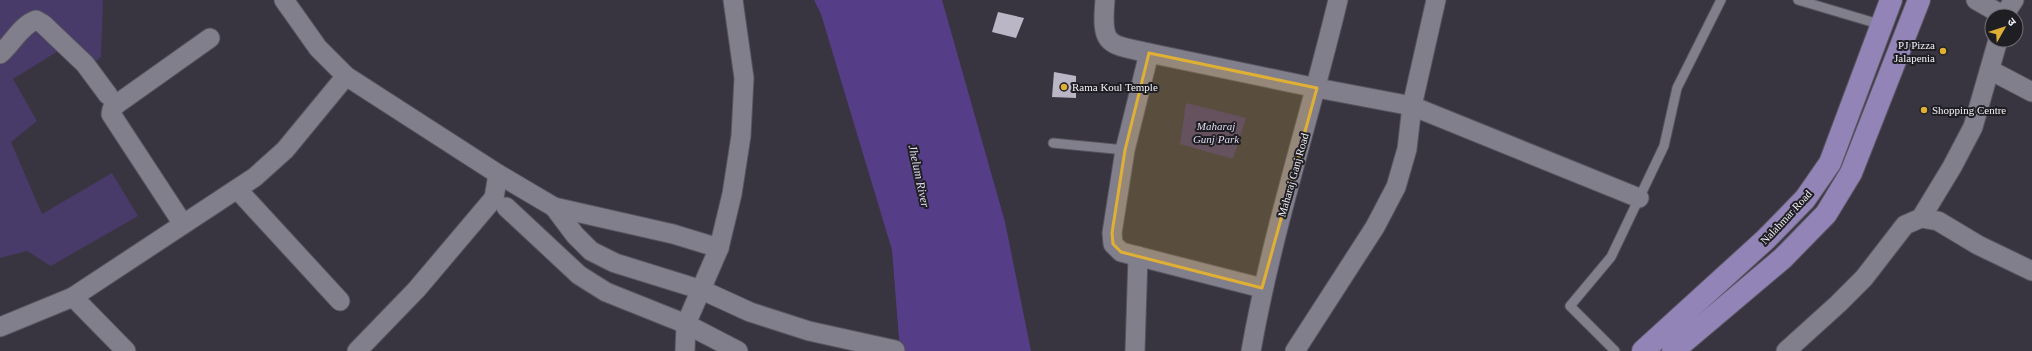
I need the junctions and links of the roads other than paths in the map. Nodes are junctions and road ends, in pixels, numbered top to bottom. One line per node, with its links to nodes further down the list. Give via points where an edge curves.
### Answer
1 (284, 0): 18 (street, via 318,48)
2 (733, 0): 32 (street, via 744,78 741,136 732,194)
3 (1105, 0): 15 (street, via 1105,34 1111,42 1124,48)
4 (1338, 0): 19 (street, Maharaj Ganj Road)
5 (1436, 0): 22 (street)
6 (1721, 0): 27 (lane, via 1677,88 1664,146)
7 (1798, 0): 12 (lane)
8 (1891, 0): 12 (main road, Nalahmar Road)
9 (1919, 0): 51 (main road, via 1851,173 1826,214 1778,263)
10 (1976, 0): 11 (street)
11 (2001, 8)
12 (1882, 24): 50 (main road, Nalahmar Road, via 1830,163 1805,200 1766,240)
13 (210, 38): 31 (street, via 117,104 111,114)
14 (1996, 48): 17 (street)
15 (1149, 53): 19 (street); 24 (street)
16 (0, 54): 21 (street, via 11,45 29,22 36,20 44,24 85,64)
17 (1990, 70): 20 (street); 30 (street, via 1973,127)
18 (346, 76): 25 (street); 26 (street, via 285,150 255,177)
19 (1317, 88): 22 (street); 35 (street, Maharaj Ganj Road)
20 (2032, 92)
21 (108, 95)
22 (1412, 106): 27 (street); 48 (street, via 1407,149 1396,187 1375,228)
23 (1053, 143): 24 (lane)
24 (1125, 150): 33 (street, via 1112,233 1113,244 1120,252)
25 (498, 174): 29 (street); 43 (street, via 494,198 417,288)
26 (237, 189): 31 (street); 38 (street)
27 (1639, 198): 49 (lane, via 1611,257 1570,306)
28 (506, 207): 39 (street, via 579,275 606,292)
29 (554, 207): 32 (street, via 673,234); 36 (street, via 591,252 615,263)
30 (1921, 218): 34 (street, via 1938,221 1978,245); 52 (street, via 1906,226 1864,278)
31 (183, 224): 37 (street)
32 (719, 248): 36 (street)
33 (1138, 256): 35 (street); 46 (street)
34 (2032, 271)
35 (1262, 288): 47 (street, Maharaj Ganj Road)
36 (702, 290): 39 (street); 41 (street, via 750,312 809,331)
37 (73, 297): 40 (street); 42 (street)
38 (340, 301)
39 (686, 324): 44 (street); 45 (street)
40 (0, 327)
41 (895, 350)
42 (126, 351)
43 (357, 351)
44 (685, 351)
45 (738, 351)
46 (1135, 351)
47 (1251, 351)
48 (1295, 351)
49 (1615, 351)
50 (1643, 351)
51 (1673, 351)
52 (1786, 351)

